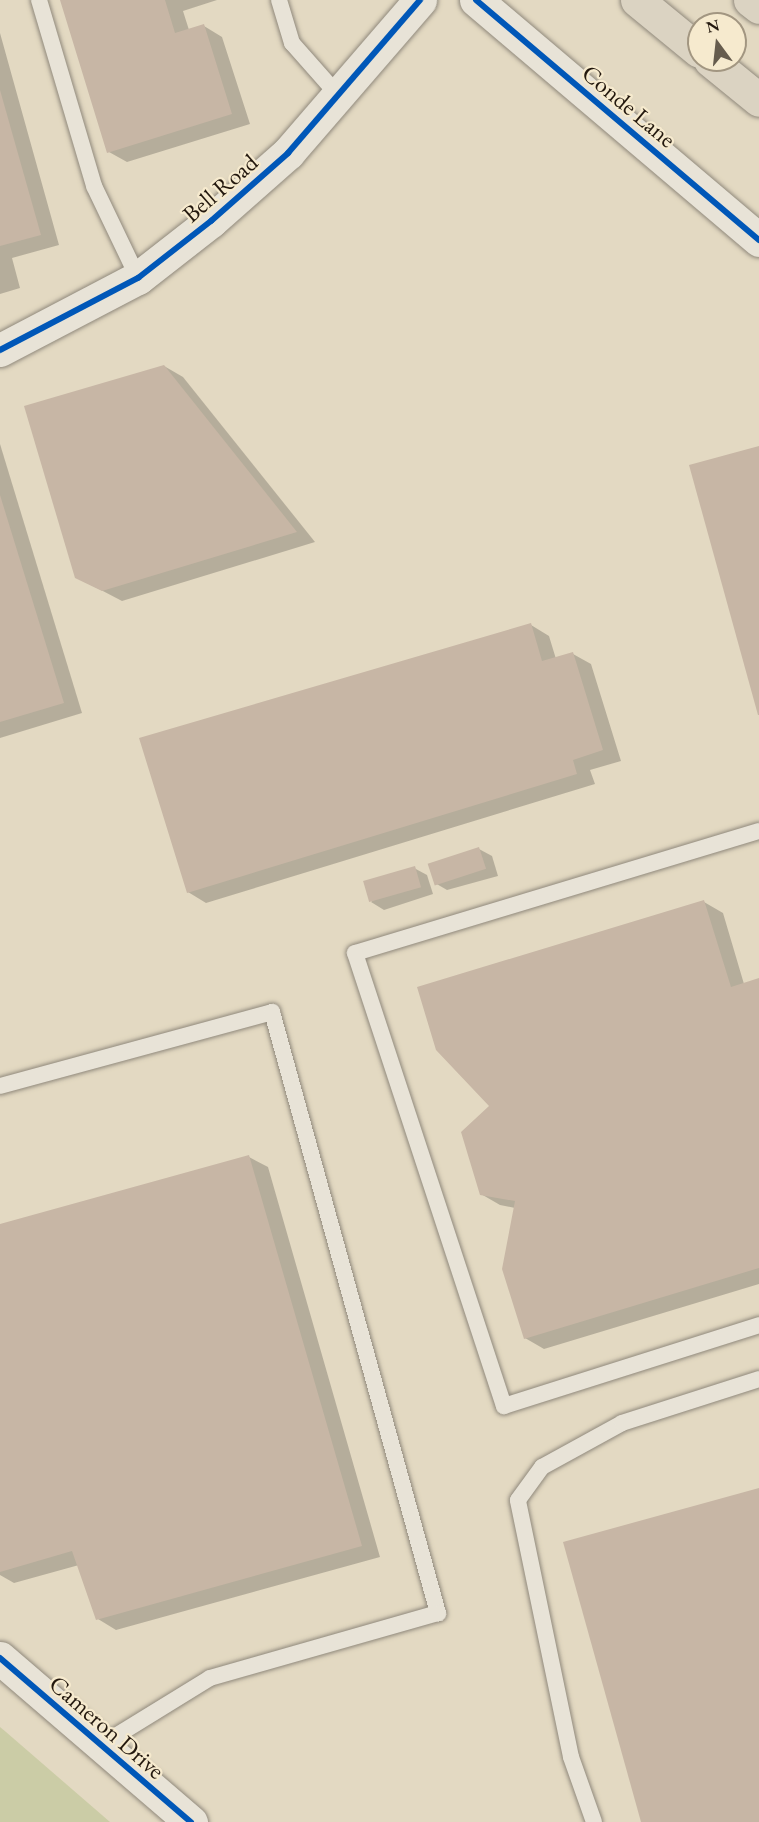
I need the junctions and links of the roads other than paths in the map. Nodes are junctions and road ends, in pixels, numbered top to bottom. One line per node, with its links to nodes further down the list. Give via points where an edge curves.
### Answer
1 (39, 0): 13 (lane, via 94,186)
2 (279, 0): 10 (lane, via 292,43)
3 (420, 0): 10 (street, Bell Road)
4 (476, 0): 12 (street, Conde Lane)
5 (636, 0): 8 (highway)
6 (750, 0): 7 (highway)
7 (759, 7)
8 (687, 41)
9 (725, 72): 11 (highway)
10 (338, 95): 13 (street, Bell Road, via 288,153)
11 (759, 100)
12 (759, 240)
13 (138, 278): 14 (street, Bell Road)
14 (0, 350)
15 (759, 831): 17 (lane, via 355,953 504,1406)
16 (0, 1086): 20 (lane, via 272,1012 438,1613 210,1678)
17 (759, 1325)
18 (759, 1379): 22 (lane, via 622,1423 542,1467 518,1500 571,1757)
19 (0, 1659): 20 (street, Cameron Drive)
20 (101, 1745): 21 (street, Cameron Drive)
21 (190, 1822)
22 (594, 1822)

